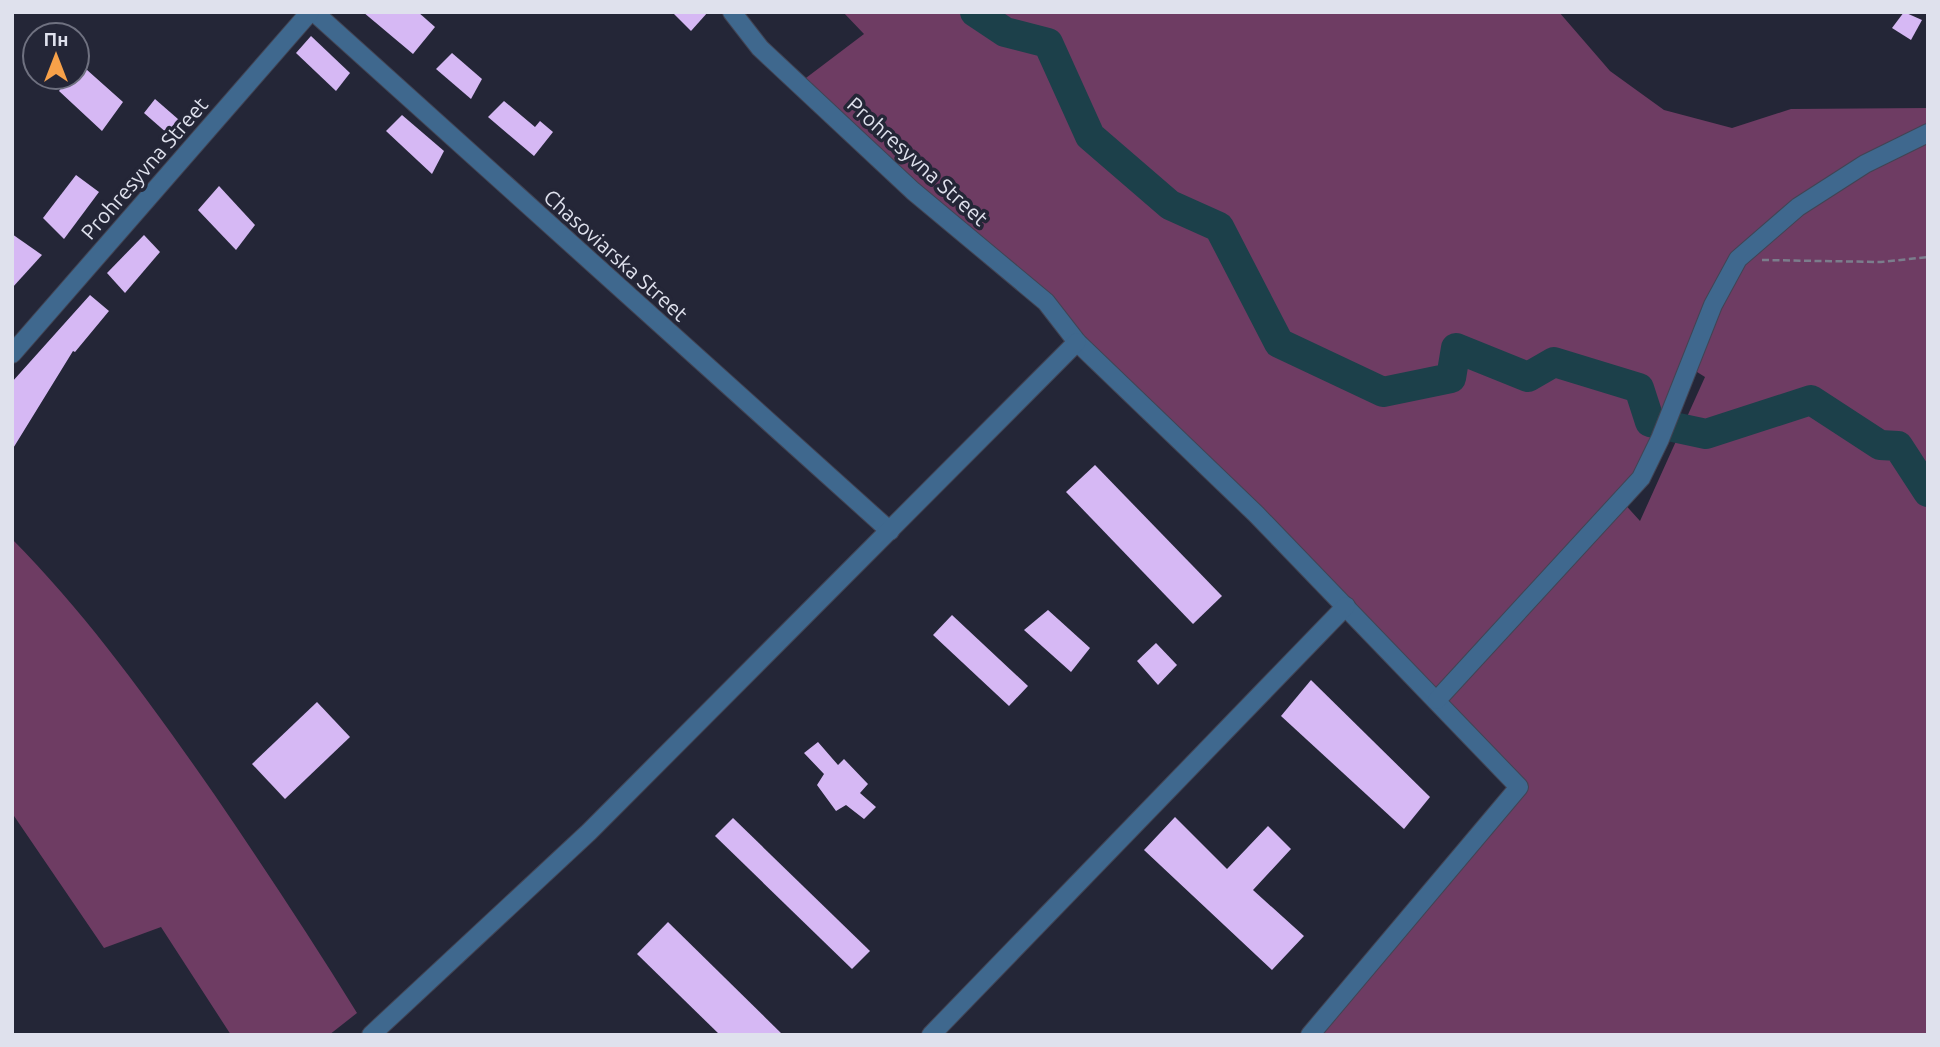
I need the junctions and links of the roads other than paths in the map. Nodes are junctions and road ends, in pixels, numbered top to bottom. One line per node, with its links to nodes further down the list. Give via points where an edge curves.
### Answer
1 (312, 12): 5 (street, Prohresyvna Street); 6 (street, Chasoviarska Street)
2 (732, 12): 4 (street, Prohresyvna Street, via 760,48 913,191 1046,302)
3 (1928, 133): 8 (street, via 1865,164 1798,207 1738,259 1713,306 1641,478)
4 (1077, 342): 6 (street); 7 (street, Prohresyvna Street)
5 (12, 354)
6 (890, 531): 9 (street, via 589,832)
7 (1346, 606): 8 (street, Prohresyvna Street); 10 (street)
8 (1437, 700): 11 (street, Prohresyvna Street, via 1519,787)
9 (371, 1035)
10 (931, 1035)
11 (1310, 1035)

